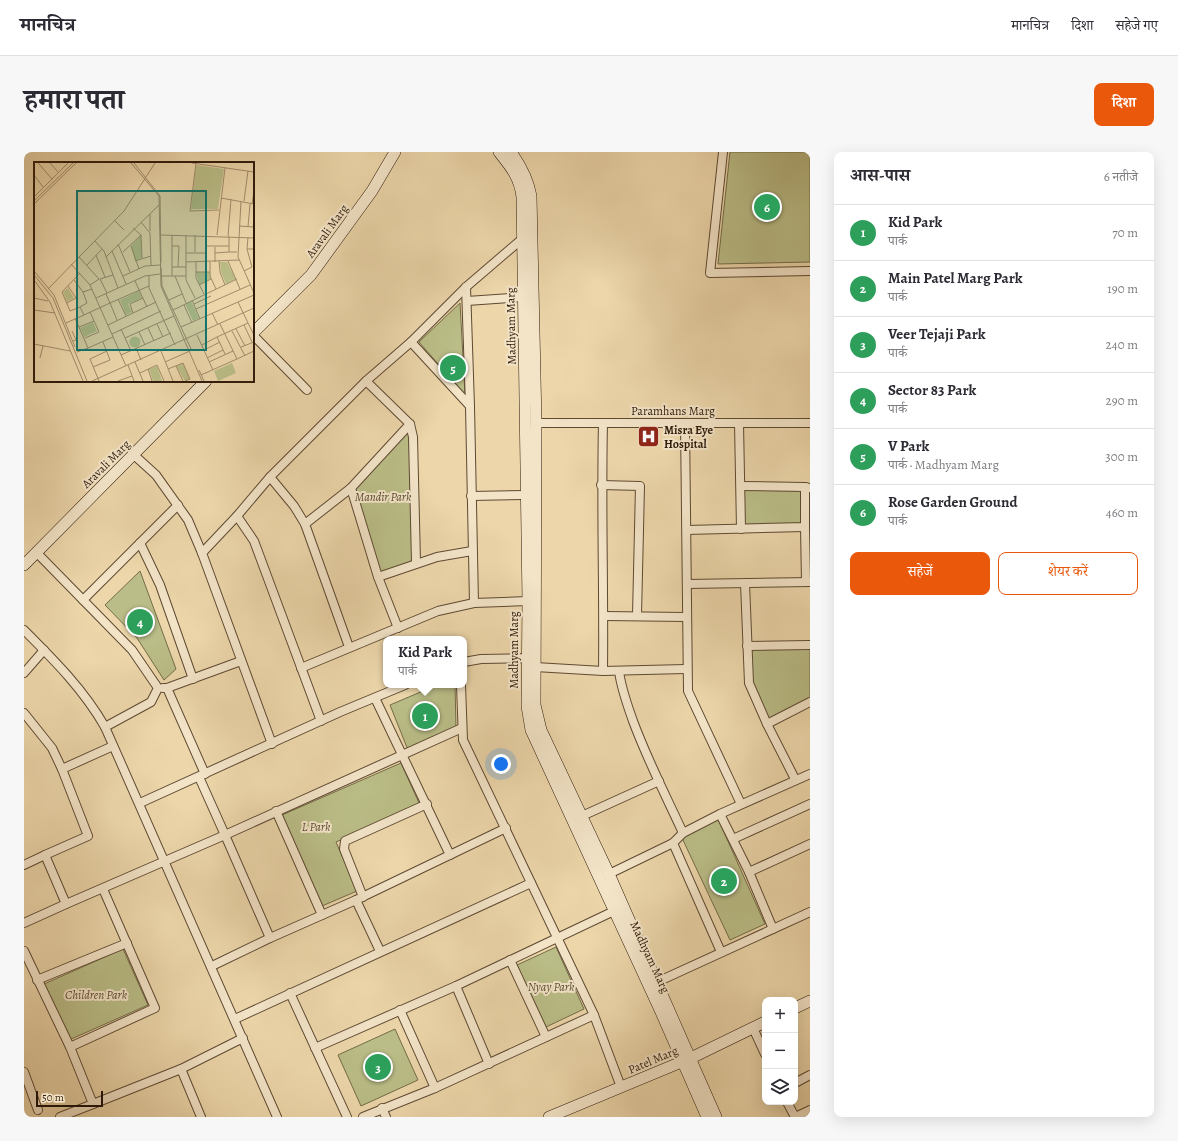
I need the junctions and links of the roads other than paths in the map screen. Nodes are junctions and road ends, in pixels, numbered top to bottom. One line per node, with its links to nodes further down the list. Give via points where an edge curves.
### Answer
1 (395, 152): 10 (street, Aravali Marg, via 372,191 311,275)
2 (499, 152): 5 (street, Madhyam Marg, via 520,182)
3 (511, 152): 17 (street, Madhyam Marg, via 521,165 531,196)
4 (723, 152): 6 (street, via 710,273)
5 (522, 240): 7 (street); 8 (street, Madhyam Marg)
6 (810, 271)
7 (466, 287): 9 (street); 12 (street)
8 (523, 297): 9 (street); 29 (street, Madhyam Marg)
9 (467, 301): 16 (street)
10 (254, 333)
11 (254, 335): 15 (street)
12 (411, 342): 13 (street); 16 (street)
13 (366, 381): 22 (street); 24 (street)
14 (205, 382): 23 (street, Aravali Marg)
15 (307, 390)
16 (470, 406): 30 (street)
17 (536, 423): 18 (street, Paramhans Marg); 61 (street, Madhyam Marg)
18 (603, 423): 19 (street, Paramhans Marg); 25 (street)
19 (685, 423): 20 (street, Paramhans Marg); 36 (street)
20 (739, 423): 21 (street, Paramhans Marg); 26 (street)
21 (810, 423)
22 (410, 424): 28 (street); 41 (street, via 413,437)
23 (134, 455): 31 (street, via 156,475); 39 (street, Aravali Marg)
24 (270, 477): 32 (street); 33 (street)
25 (601, 485): 50 (street); 51 (street, via 640,486)
26 (741, 486): 27 (street); 35 (street)
27 (807, 487): 34 (street)
28 (351, 488): 33 (street); 43 (street)
29 (526, 495): 30 (street); 48 (street, Madhyam Marg)
30 (471, 496): 38 (street)
31 (178, 505): 37 (street); 40 (street, via 188,520)
32 (237, 516): 40 (street); 62 (street, via 254,541)
33 (305, 524): 57 (street)
34 (805, 527): 35 (street); 44 (street)
35 (741, 529): 36 (street)
36 (687, 530): 46 (street)
37 (140, 543): 47 (street); 67 (street, via 160,585)
38 (472, 551): 41 (street); 49 (street)
39 (36, 552): 42 (street, Aravali Marg); 47 (street)
40 (202, 553): 59 (street)
41 (416, 562): 43 (street)
42 (24, 565)
43 (378, 577): 53 (street)
44 (808, 582): 45 (street)
45 (745, 583): 46 (street); 56 (street)
46 (687, 584): 52 (street)
47 (83, 600): 68 (street, via 132,650)
48 (528, 601): 49 (street); 61 (street, Madhyam Marg)
49 (474, 603): 53 (street, via 438,610)
50 (604, 616): 51 (street); 64 (street)
51 (637, 616): 52 (street)
52 (686, 617): 63 (street)
53 (398, 628): 57 (street)
54 (24, 630): 58 (street)
55 (810, 645): 56 (street)
56 (747, 646): 76 (street, via 750,683)
57 (349, 647): 62 (street)
58 (44, 650): 66 (street); 77 (street, via 76,683)
59 (241, 661): 67 (street); 79 (street)
60 (467, 661): 61 (street, via 481,659)
61 (533, 661): 64 (street); 93 (street, Madhyam Marg, via 536,705 541,730); 110 (street, Madhyam Marg, via 527,706 531,730)
62 (301, 668): 75 (street)
63 (686, 669): 65 (street); 89 (street, via 688,691)
64 (603, 671): 65 (street)
65 (619, 671): 86 (street, via 626,702)
66 (24, 673)
67 (193, 679): 69 (street)
68 (158, 688): 69 (street); 77 (street, via 151,702)
69 (167, 688): 84 (street)
70 (398, 688): 72 (street)
71 (461, 688): 78 (street)
72 (375, 698): 75 (street); 81 (street)
73 (810, 702): 76 (street)
74 (24, 712): 82 (street, via 52,748)
75 (321, 721): 79 (street)
76 (768, 724): 85 (street)
77 (105, 727): 80 (street)
78 (462, 728): 81 (street); 94 (street, via 463,740)
79 (272, 744): 84 (street)
80 (113, 746): 82 (street); 87 (street)
81 (403, 755): 88 (street); 91 (street)
82 (62, 769): 101 (street, via 88,836)
83 (810, 774): 85 (street)
84 (202, 775): 87 (street); 96 (street)
85 (796, 780): 89 (street)
86 (659, 781): 93 (street); 95 (street)
87 (140, 803): 102 (street)
88 (427, 804): 100 (street); 108 (street, via 345,841 344,849)
89 (741, 804): 92 (street)
90 (810, 804): 97 (street)
91 (276, 811): 96 (street); 112 (street)
92 (720, 814): 95 (street); 97 (street)
93 (582, 816): 105 (street, Madhyam Marg)
94 (506, 828): 100 (street); 106 (street)
95 (683, 833): 98 (street)
96 (225, 835): 102 (street); 115 (street)
97 (733, 839): 104 (street)
98 (673, 843): 105 (street); 120 (street)
99 (810, 844): 104 (street)
100 (450, 855): 108 (street)
101 (45, 856): 103 (street); 109 (street)
102 (166, 862): 107 (street); 122 (street)
103 (24, 865)
104 (748, 872): 114 (street)
105 (609, 874): 124 (street, Madhyam Marg)
106 (532, 882): 116 (street); 119 (street)
107 (103, 889): 109 (street); 117 (street)
108 (359, 898): 112 (street); 119 (street)
109 (66, 904): 113 (street)
110 (614, 911): 116 (street); 139 (street, Madhyam Marg)
111 (810, 912): 114 (street)
112 (322, 915): 115 (street)
113 (24, 922)
114 (773, 928): 120 (street)
115 (270, 938): 122 (street)
116 (558, 938): 121 (street); 130 (street)
117 (127, 943): 123 (street); 136 (street, via 155,1008)
118 (24, 951): 123 (street)
119 (380, 952): 126 (street)
120 (721, 952): 124 (street)
121 (510, 960): 125 (street); 134 (street)
122 (212, 966): 131 (street)
123 (37, 980): 136 (street)
124 (657, 982): 139 (street, Madhyam Marg)
125 (456, 986): 129 (street); 140 (street)
126 (290, 993): 131 (street); 137 (street)
127 (810, 1001): 128 (street)
128 (798, 1007)
129 (400, 1010): 137 (street); 146 (street)
130 (594, 1015): 134 (street); 145 (street)
131 (235, 1019): 135 (street)
132 (762, 1024): 133 (street, Patel Marg)
133 (753, 1028): 138 (street); 139 (street, Patel Marg)
134 (546, 1037): 140 (street)
135 (243, 1038): 141 (street); 154 (street)
136 (70, 1047): 147 (street)
137 (315, 1048): 155 (street)
138 (762, 1048)
139 (686, 1060): 145 (street, Patel Marg); 159 (street, Madhyam Marg); 160 (street, Madhyam Marg)
140 (489, 1064): 146 (street)
141 (181, 1069): 147 (street); 153 (street)
142 (24, 1072): 150 (street)
143 (810, 1075): 144 (street)
144 (798, 1081)
145 (621, 1087): 158 (street, Patel Marg)
146 (435, 1088): 149 (street)
147 (93, 1104): 152 (street)
148 (789, 1105): 161 (street)
149 (382, 1108): 156 (street); 157 (street)
150 (38, 1110)
151 (810, 1110): 161 (street)
152 (60, 1117)
153 (201, 1117)
154 (278, 1117)
155 (347, 1117)
156 (363, 1117)
157 (386, 1117)
158 (549, 1117)
159 (707, 1117)
160 (716, 1117)
161 (795, 1117)

